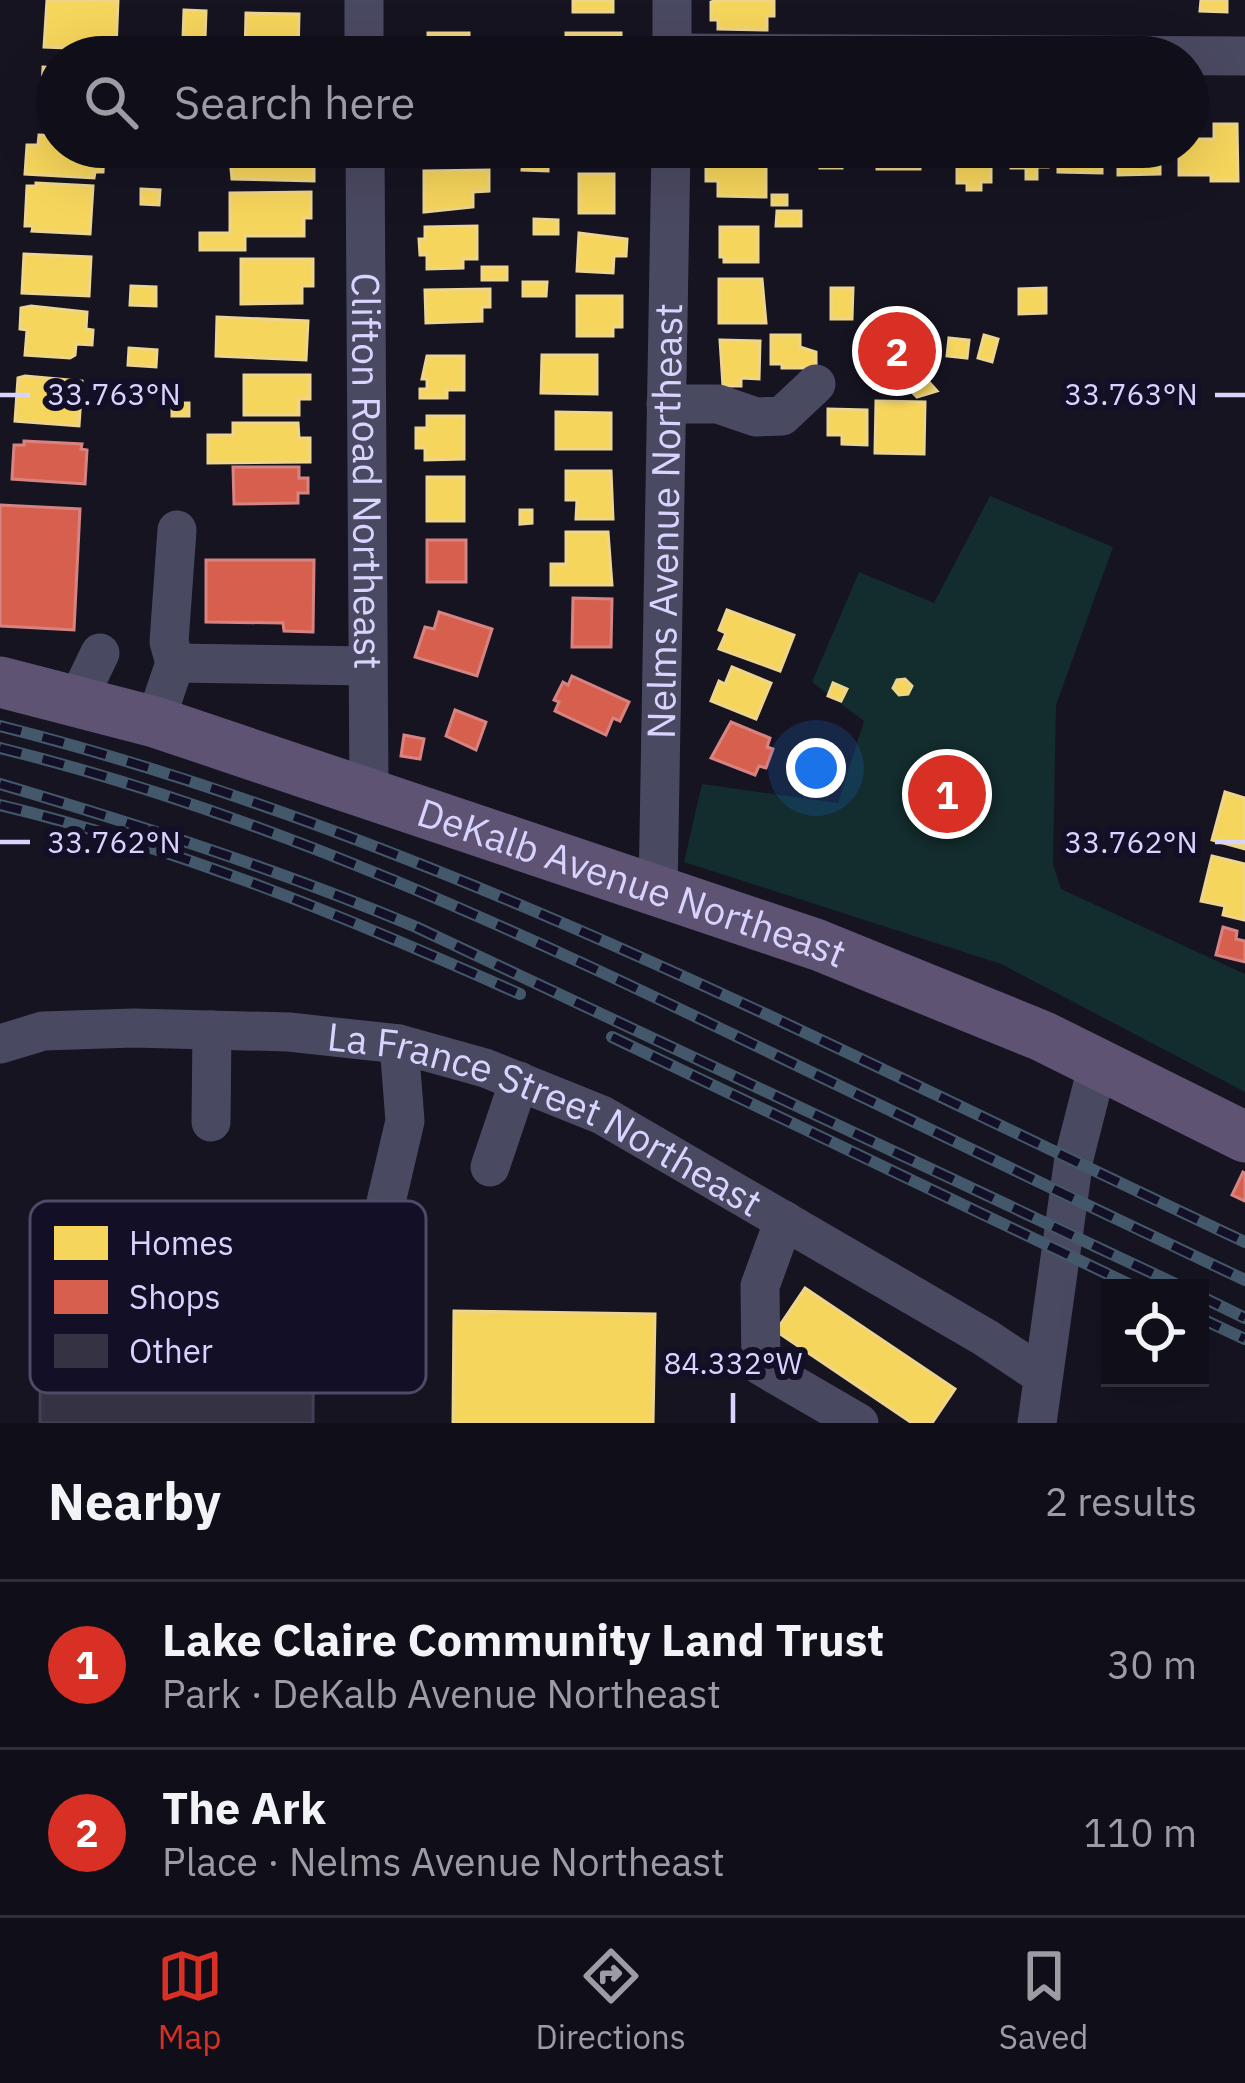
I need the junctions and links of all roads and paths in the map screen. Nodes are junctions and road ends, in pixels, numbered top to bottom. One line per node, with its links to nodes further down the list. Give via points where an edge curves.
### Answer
1 (364, 0): 3 (street)
2 (672, 0): 4 (street)
3 (364, 36)
4 (673, 36)
5 (1209, 56): 6 (street)
6 (1245, 56)
7 (364, 168): 14 (street, Clifton Road Northeast)
8 (671, 168): 10 (street, Nelms Avenue Northeast)
9 (816, 384): 10 (street, via 782,416)
10 (666, 404): 19 (street, Nelms Avenue Northeast)
11 (177, 530): 13 (street, via 169,642)
12 (100, 653): 16 (street)
13 (176, 663): 14 (street); 17 (street)
14 (368, 666): 18 (street, Clifton Road Northeast)
15 (0, 682): 16 (main road, DeKalb Avenue Northeast)
16 (77, 701): 17 (main road, DeKalb Avenue Northeast)
17 (155, 722): 18 (main road, DeKalb Avenue Northeast)
18 (369, 792): 19 (main road, DeKalb Avenue Northeast)
19 (658, 892): 23 (main road, DeKalb Avenue Northeast, via 944,993)
20 (212, 1030): 21 (street, La France Street Northeast, via 43,1031); 22 (street, La France Street Northeast); 25 (street)
21 (0, 1044)
22 (399, 1044): 24 (street, La France Street Northeast); 28 (street, via 405,1121)
23 (1098, 1064): 26 (main road, DeKalb Avenue Northeast); 30 (street, via 1074,1158)
24 (518, 1081): 27 (street); 29 (street, La France Street Northeast, via 602,1115)
25 (211, 1122)
26 (1245, 1137)
27 (490, 1167)
28 (386, 1201)
29 (784, 1220): 30 (street, La France Street Northeast); 31 (street, via 760,1286 761,1366)
30 (1043, 1376): 32 (street)
31 (859, 1423)
32 (1036, 1423)

